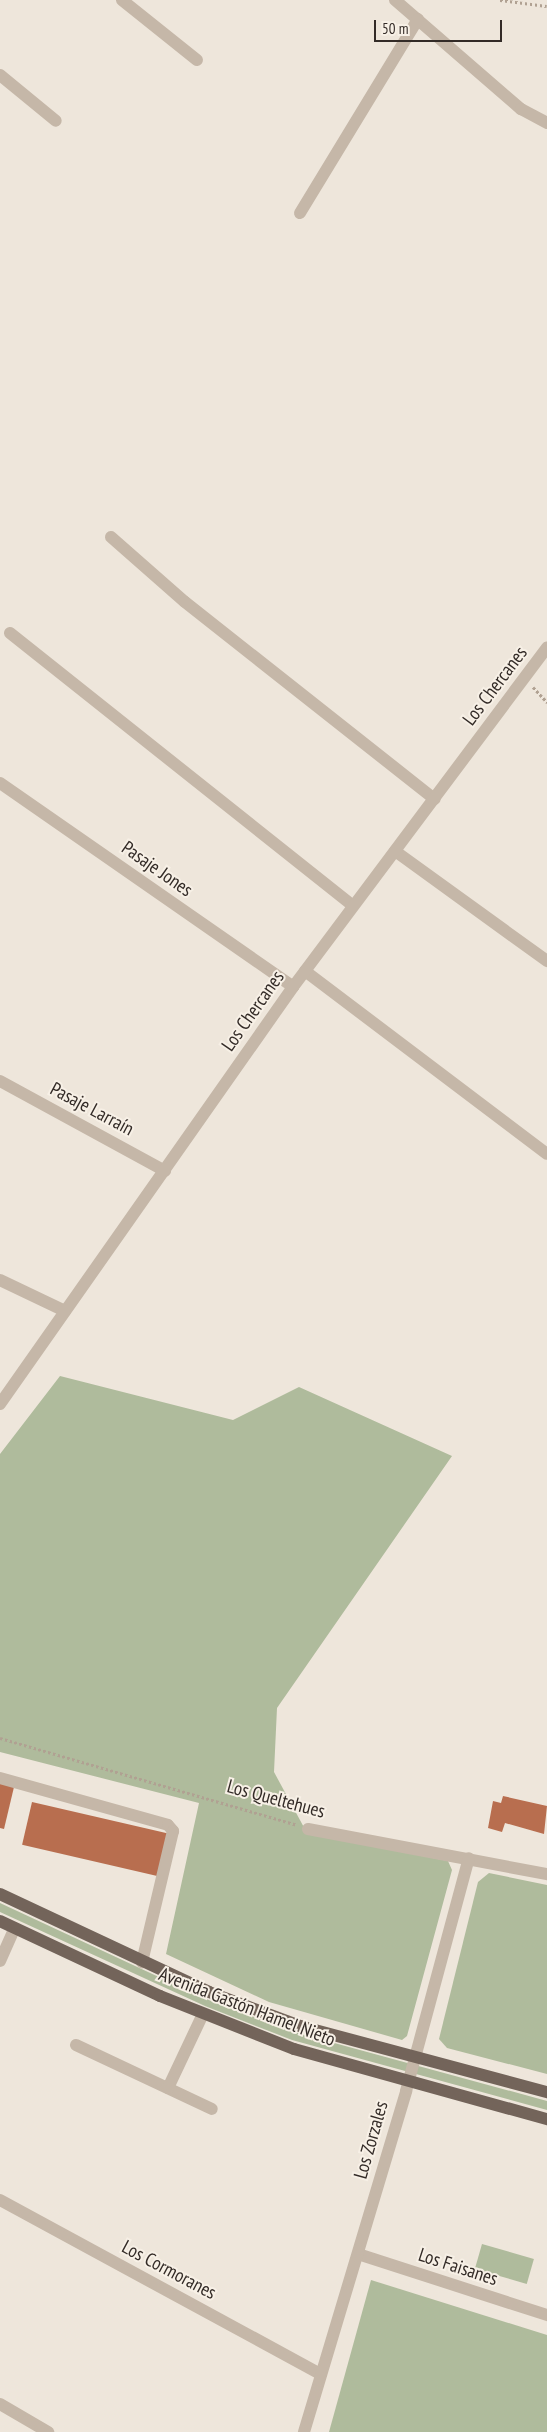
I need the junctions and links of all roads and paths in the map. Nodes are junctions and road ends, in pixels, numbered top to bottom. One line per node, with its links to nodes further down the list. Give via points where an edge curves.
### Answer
1 (122, 0): 6 (street)
2 (394, 0): 5 (street)
3 (500, 0): 4 (path)
4 (547, 6)
5 (418, 20): 9 (street, via 521,108); 10 (street)
6 (197, 60)
7 (0, 75): 8 (street)
8 (56, 121)
9 (547, 123)
10 (300, 213)
11 (111, 537): 17 (street, via 185,602)
12 (10, 632): 19 (street)
13 (547, 648): 14 (street, Los Chercanes)
14 (525, 677): 15 (path); 17 (street, Los Chercanes)
15 (547, 702)
16 (0, 783): 22 (street, Pasaje Jones)
17 (434, 799): 18 (street, Los Chercanes)
18 (395, 851): 19 (street, Los Chercanes); 20 (street)
19 (353, 906): 21 (street, Los Chercanes)
20 (547, 961)
21 (305, 971): 22 (street, Los Chercanes); 24 (street)
22 (293, 987): 25 (street, Los Chercanes)
23 (0, 1081): 25 (street, Pasaje Larraín)
24 (547, 1154)
25 (165, 1171): 27 (street, Los Chercanes)
26 (0, 1280): 27 (street)
27 (65, 1311): 28 (street, Los Chercanes)
28 (0, 1404)
29 (0, 1738): 31 (path, Los Queltehues)
30 (0, 1778): 38 (street, via 168,1825 173,1831)
31 (308, 1829): 32 (street, Los Queltehues)
32 (469, 1858): 33 (street, Los Queltehues); 41 (street, Los Zorzales)
33 (547, 1874)
34 (0, 1894): 38 (main road, Avenida Gastón Hamel Nieto)
35 (0, 1921): 36 (main road, Avenida Gastón Hamel Nieto)
36 (15, 1928): 37 (street); 39 (main road, Avenida Gastón Hamel Nieto)
37 (0, 1961)
38 (142, 1962): 41 (main road, Avenida Gastón Hamel Nieto, via 228,2000 300,2026)
39 (203, 2014): 42 (main road, Avenida Gastón Hamel Nieto, via 294,2049); 43 (street)
40 (76, 2045): 43 (street)
41 (415, 2058): 42 (street, Los Zorzales); 44 (main road, Avenida Gastón Hamel Nieto)
42 (408, 2082): 46 (main road, Avenida Gastón Hamel Nieto); 48 (street, Los Zorzales)
43 (168, 2088): 45 (street)
44 (547, 2092)
45 (212, 2108)
46 (547, 2119)
47 (0, 2200): 50 (street, Los Cormoranes)
48 (358, 2254): 49 (street, Los Faisanes); 50 (street, Los Zorzales)
49 (547, 2315)
50 (321, 2374): 53 (street, Los Zorzales)
51 (0, 2404): 52 (street)
52 (48, 2432)
53 (304, 2432)

